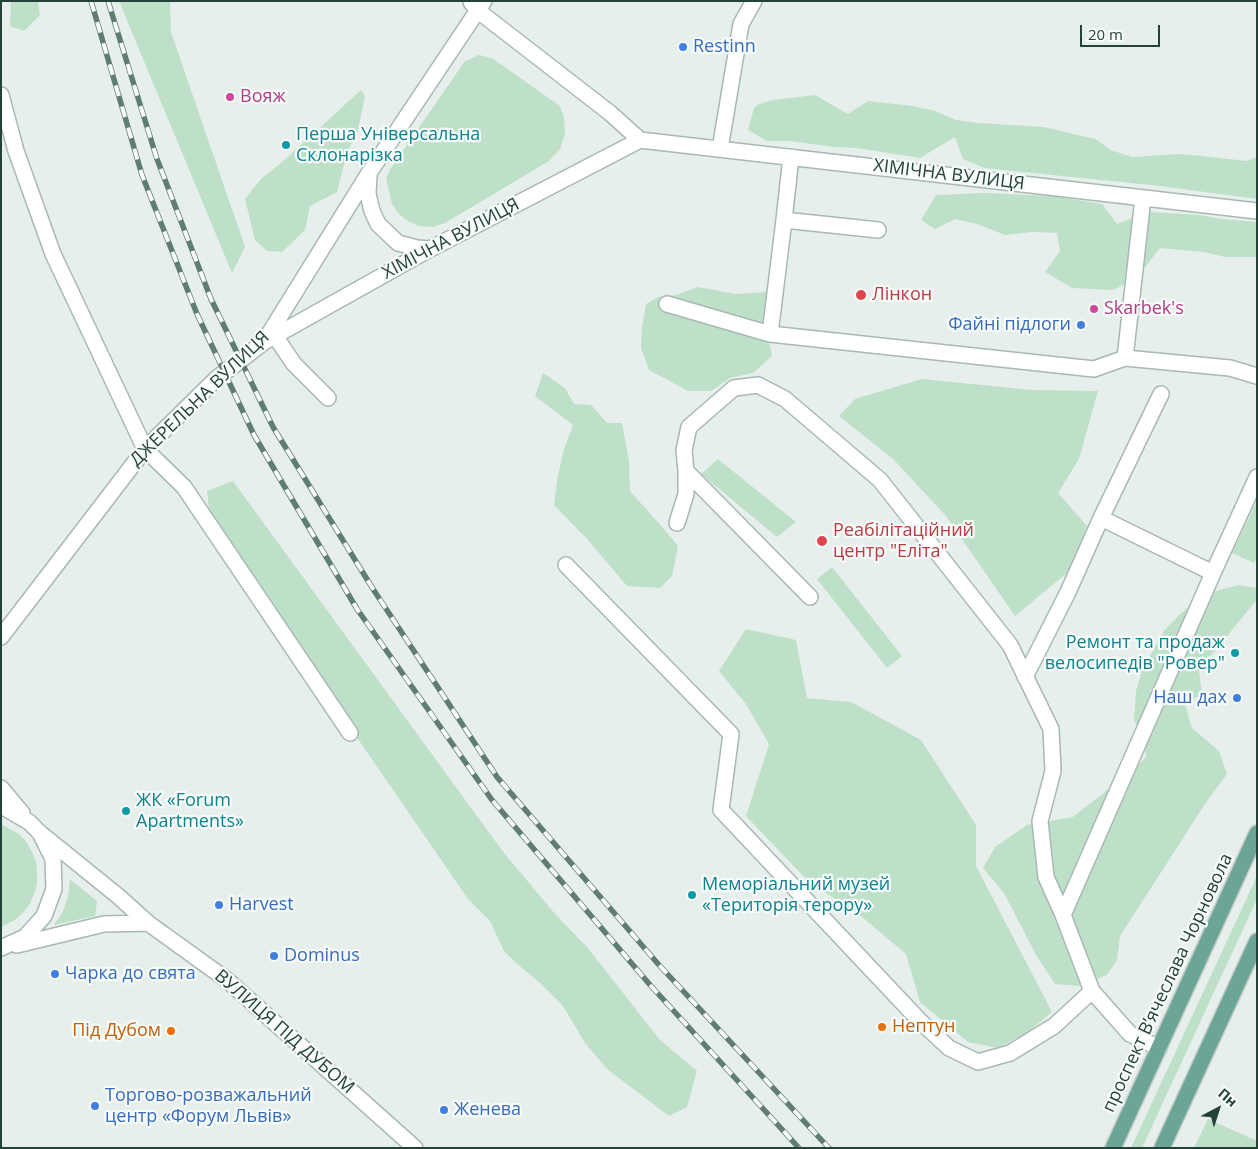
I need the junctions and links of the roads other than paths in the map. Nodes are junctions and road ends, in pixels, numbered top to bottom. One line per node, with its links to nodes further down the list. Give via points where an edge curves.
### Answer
1 (754, 1): 5 (street, via 741,24)
2 (478, 4): 4 (street); 8 (street, ДЖЕРЕЛЬНА ВУЛИЦЯ)
3 (1, 95): 6 (street)
4 (640, 140): 5 (street, ХІМІЧНА ВУЛИЦЯ); 13 (street, ХІМІЧНА ВУЛИЦЯ)
5 (720, 149): 7 (street, ХІМІЧНА ВУЛИЦЯ)
6 (8, 153): 21 (street)
7 (791, 157): 9 (street, ХІМІЧНА ВУЛИЦЯ); 11 (street)
8 (369, 173): 13 (street, via 368,194 378,224 398,243); 16 (street, ДЖЕРЕЛЬНА ВУЛИЦЯ)
9 (1143, 198): 10 (street, ХІМІЧНА ВУЛИЦЯ); 17 (street)
10 (1257, 211)
11 (784, 220): 12 (street); 15 (street)
12 (878, 230)
13 (430, 249): 16 (street, ХІМІЧНА ВУЛИЦЯ)
14 (667, 304): 15 (street)
15 (770, 334): 17 (street, via 1094,369)
16 (269, 339): 20 (street); 21 (street, ДЖЕРЕЛЬНА ВУЛИЦЯ, via 216,379)
17 (1125, 358): 18 (street, via 1230,368)
18 (1257, 376)
19 (1161, 394): 24 (street)
20 (328, 398)
21 (145, 449): 29 (street, ДЖЕРЕЛЬНА ВУЛИЦЯ); 31 (street, via 184,487)
22 (686, 471): 25 (street, via 686,494); 28 (street); 30 (street, via 684,450 689,427 734,388 758,385 785,399 880,480 1010,645)
23 (1257, 477): 27 (street)
24 (1101, 518): 27 (street); 30 (street)
25 (677, 523)
26 (566, 565): 41 (street, via 731,734 721,810 918,1020 949,1048 978,1062 1010,1053 1054,1026)
27 (1213, 573): 37 (street)
28 (810, 597)
29 (1, 637)
30 (1025, 676): 37 (street, via 1051,729 1053,771 1040,821 1046,877)
31 (350, 733)
32 (1, 788): 34 (street)
33 (1, 807): 34 (street)
34 (29, 822): 35 (street)
35 (40, 833): 38 (street, ВУЛИЦЯ ПІД ДУБОМ); 40 (street, via 53,860 54,889 44,916 25,937)
36 (1257, 833): 42 (main road, проспект Вʼячеслава Чорновола)
37 (1063, 915): 41 (street)
38 (148, 923): 40 (street, via 104,924); 43 (street, ВУЛИЦЯ ПІД ДУБОМ, via 227,980)
39 (1257, 941): 45 (main road)
40 (1, 948)
41 (1092, 991): 42 (street, via 1130,1034)
42 (1158, 1048): 44 (main road, проспект Вʼячеслава Чорновола)
43 (415, 1148)
44 (1113, 1148)
45 (1162, 1148)

